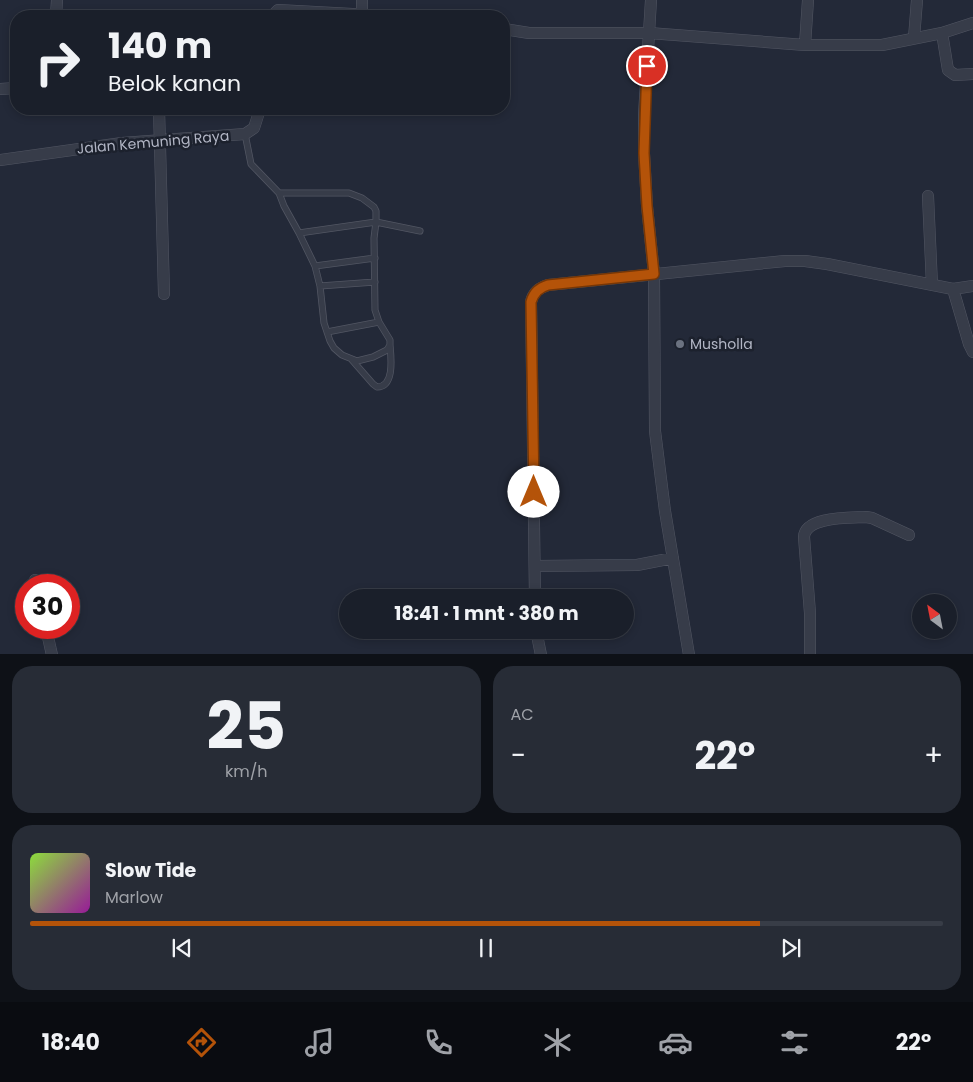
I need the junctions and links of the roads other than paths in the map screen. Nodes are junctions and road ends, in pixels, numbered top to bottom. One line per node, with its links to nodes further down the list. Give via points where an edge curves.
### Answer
1 (651, 0): 8 (street)
2 (808, 0): 11 (street)
3 (917, 0): 10 (street)
4 (276, 9): 5 (street)
5 (290, 10)
6 (973, 23): 9 (street)
7 (510, 30): 8 (street, via 546,34)
8 (649, 33): 11 (street); 25 (street, via 644,153)
9 (942, 33): 10 (street); 12 (street, via 948,70 955,76)
10 (914, 38): 11 (street, via 882,45)
11 (805, 44)
12 (973, 74)
13 (159, 115): 16 (street)
14 (259, 115): 15 (street, Jalan Kemuning Raya, via 252,130)
15 (245, 134): 16 (street, Jalan Kemuning Raya); 18 (lane, via 248,158 254,169)
16 (160, 139): 17 (street, Jalan Kemuning Raya); 31 (street)
17 (0, 160)
18 (279, 193): 20 (lane, via 349,193 374,207); 22 (lane)
19 (928, 196): 27 (street)
20 (376, 222): 21 (lane); 22 (lane); 23 (lane)
21 (420, 231)
22 (299, 233): 24 (lane)
23 (375, 258): 24 (lane); 26 (lane)
24 (315, 266): 28 (lane)
25 (654, 274): 27 (street, via 805,261); 38 (street, via 655,431); 39 (street, via 548,285 533,296)
26 (375, 282): 28 (lane); 32 (lane)
27 (932, 285): 30 (street)
28 (320, 286): 33 (lane)
29 (973, 286): 30 (street)
30 (953, 289): 35 (street)
31 (164, 294)
32 (378, 322): 33 (lane); 34 (lane)
33 (327, 332): 36 (lane, via 334,348)
34 (390, 345): 36 (lane, via 373,357); 36 (lane, via 389,374 384,386 373,384)
35 (973, 352)
36 (352, 360)
37 (908, 535): 46 (street, via 866,517 829,520 806,529)
38 (673, 558): 39 (street, via 638,565); 45 (street)
39 (534, 566): 40 (street)
40 (535, 589)
41 (49, 639): 43 (street)
42 (538, 639): 44 (street)
43 (52, 654)
44 (541, 654)
45 (688, 654)
46 (810, 654)

